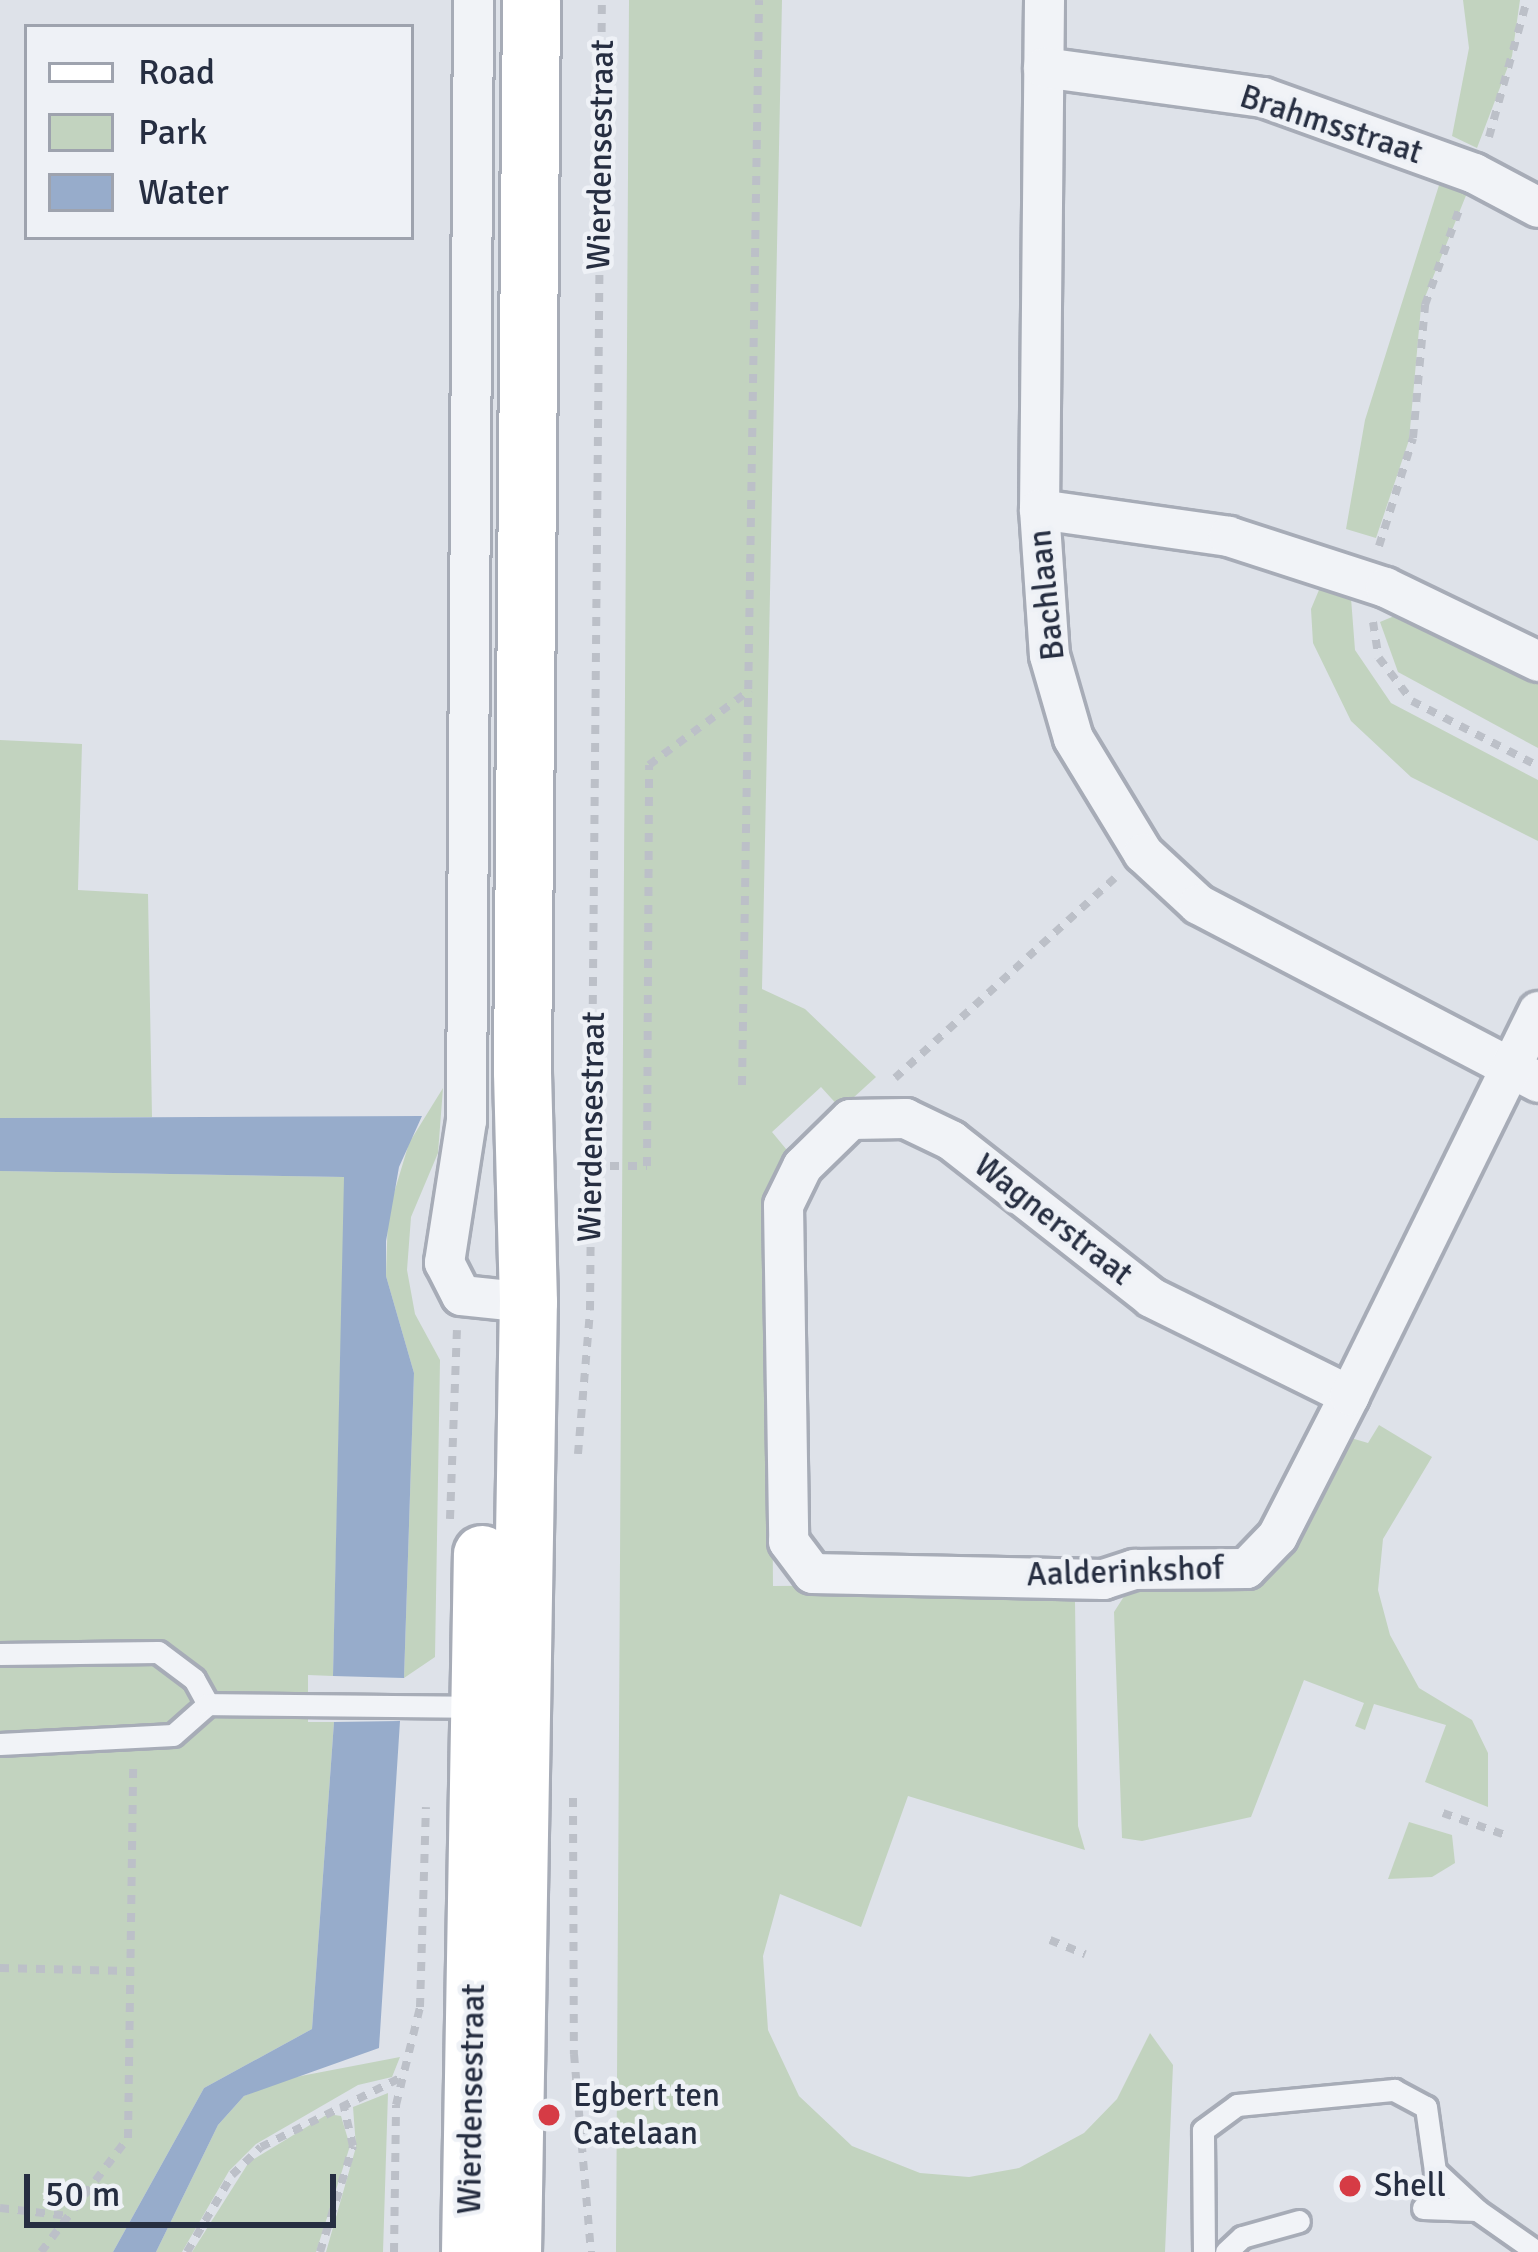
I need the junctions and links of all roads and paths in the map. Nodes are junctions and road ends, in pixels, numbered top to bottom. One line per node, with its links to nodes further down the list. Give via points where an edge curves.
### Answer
1 (473, 0): 21 (street, Wierdensestraat, via 466,1120 444,1239 448,1282)
2 (531, 0): 21 (main road, Wierdensestraat, via 521,1071)
3 (602, 0): 20 (path, Wierdensestraat)
4 (759, 0): 13 (path)
5 (1044, 0): 7 (street, Bachlaan)
6 (1527, 0): 8 (path, via 1502,103)
7 (1043, 68): 8 (street, Brahmsstraat, via 1263,97); 10 (street, Bachlaan)
8 (1474, 173): 9 (street, Brahmsstraat); 11 (path, via 1426,305 1413,438)
9 (1538, 207)
10 (1039, 509): 11 (street, via 1228,536); 15 (street, Bachlaan, via 1049,655 1073,738)
11 (1376, 584): 12 (street); 14 (path, via 1378,658 1412,701)
12 (1538, 661)
13 (751, 689): 18 (path); 20 (path, via 649,765 647,1166)
14 (1538, 766)
15 (1143, 853): 17 (street, Bachlaan, via 1198,904); 19 (path)
16 (1538, 1011): 17 (street, Aalderinkshof)
17 (1524, 1074): 22 (street, Aalderinkshof)
18 (742, 1085)
19 (850, 1119): 22 (street, Wagnerstraat, via 904,1118 951,1140 1151,1297); 22 (street, Aalderinkshof, via 802,1166 783,1205 788,1541 812,1573 1102,1579 1134,1569 1246,1568 1277,1536)
20 (592, 1166): 23 (path, Wierdensestraat)
21 (497, 1298): 24 (path); 27 (main road, Wierdensestraat)
22 (1348, 1395)
23 (577, 1474)
24 (450, 1538)
25 (0, 1654): 26 (lane, via 158,1652 194,1679)
26 (208, 1704): 27 (lane); 28 (lane, via 173,1735)
27 (495, 1708): 49 (main road, Wierdensestraat); 50 (main road, Wierdensestraat)
28 (134, 1740): 29 (lane); 37 (path)
29 (0, 1744)
30 (573, 1784): 51 (path, via 574,2054)
31 (431, 1786): 38 (path, Wierdensestraat, via 419,1851 420,2007)
32 (1443, 1813): 33 (path)
33 (1508, 1836)
34 (1050, 1940): 35 (path)
35 (1085, 1954)
36 (0, 1968): 37 (path)
37 (128, 1971): 43 (path, via 128,2138)
38 (404, 2076): 39 (path); 48 (path, Wierdensestraat, via 396,2105)
39 (343, 2103): 46 (path, via 247,2158); 47 (path, via 353,2146)
40 (0, 2208): 43 (path)
41 (1423, 2208): 42 (lane)
42 (1478, 2210): 52 (lane, via 1435,2171 1426,2107 1394,2090 1237,2104 1203,2130); 54 (lane)
43 (71, 2216): 45 (path)
44 (1299, 2221): 53 (lane, via 1242,2237)
45 (41, 2252)
46 (187, 2252)
47 (320, 2252)
48 (394, 2252)
49 (470, 2252)
50 (512, 2252)
51 (591, 2252)
52 (1204, 2252)
53 (1226, 2252)
54 (1537, 2252)

